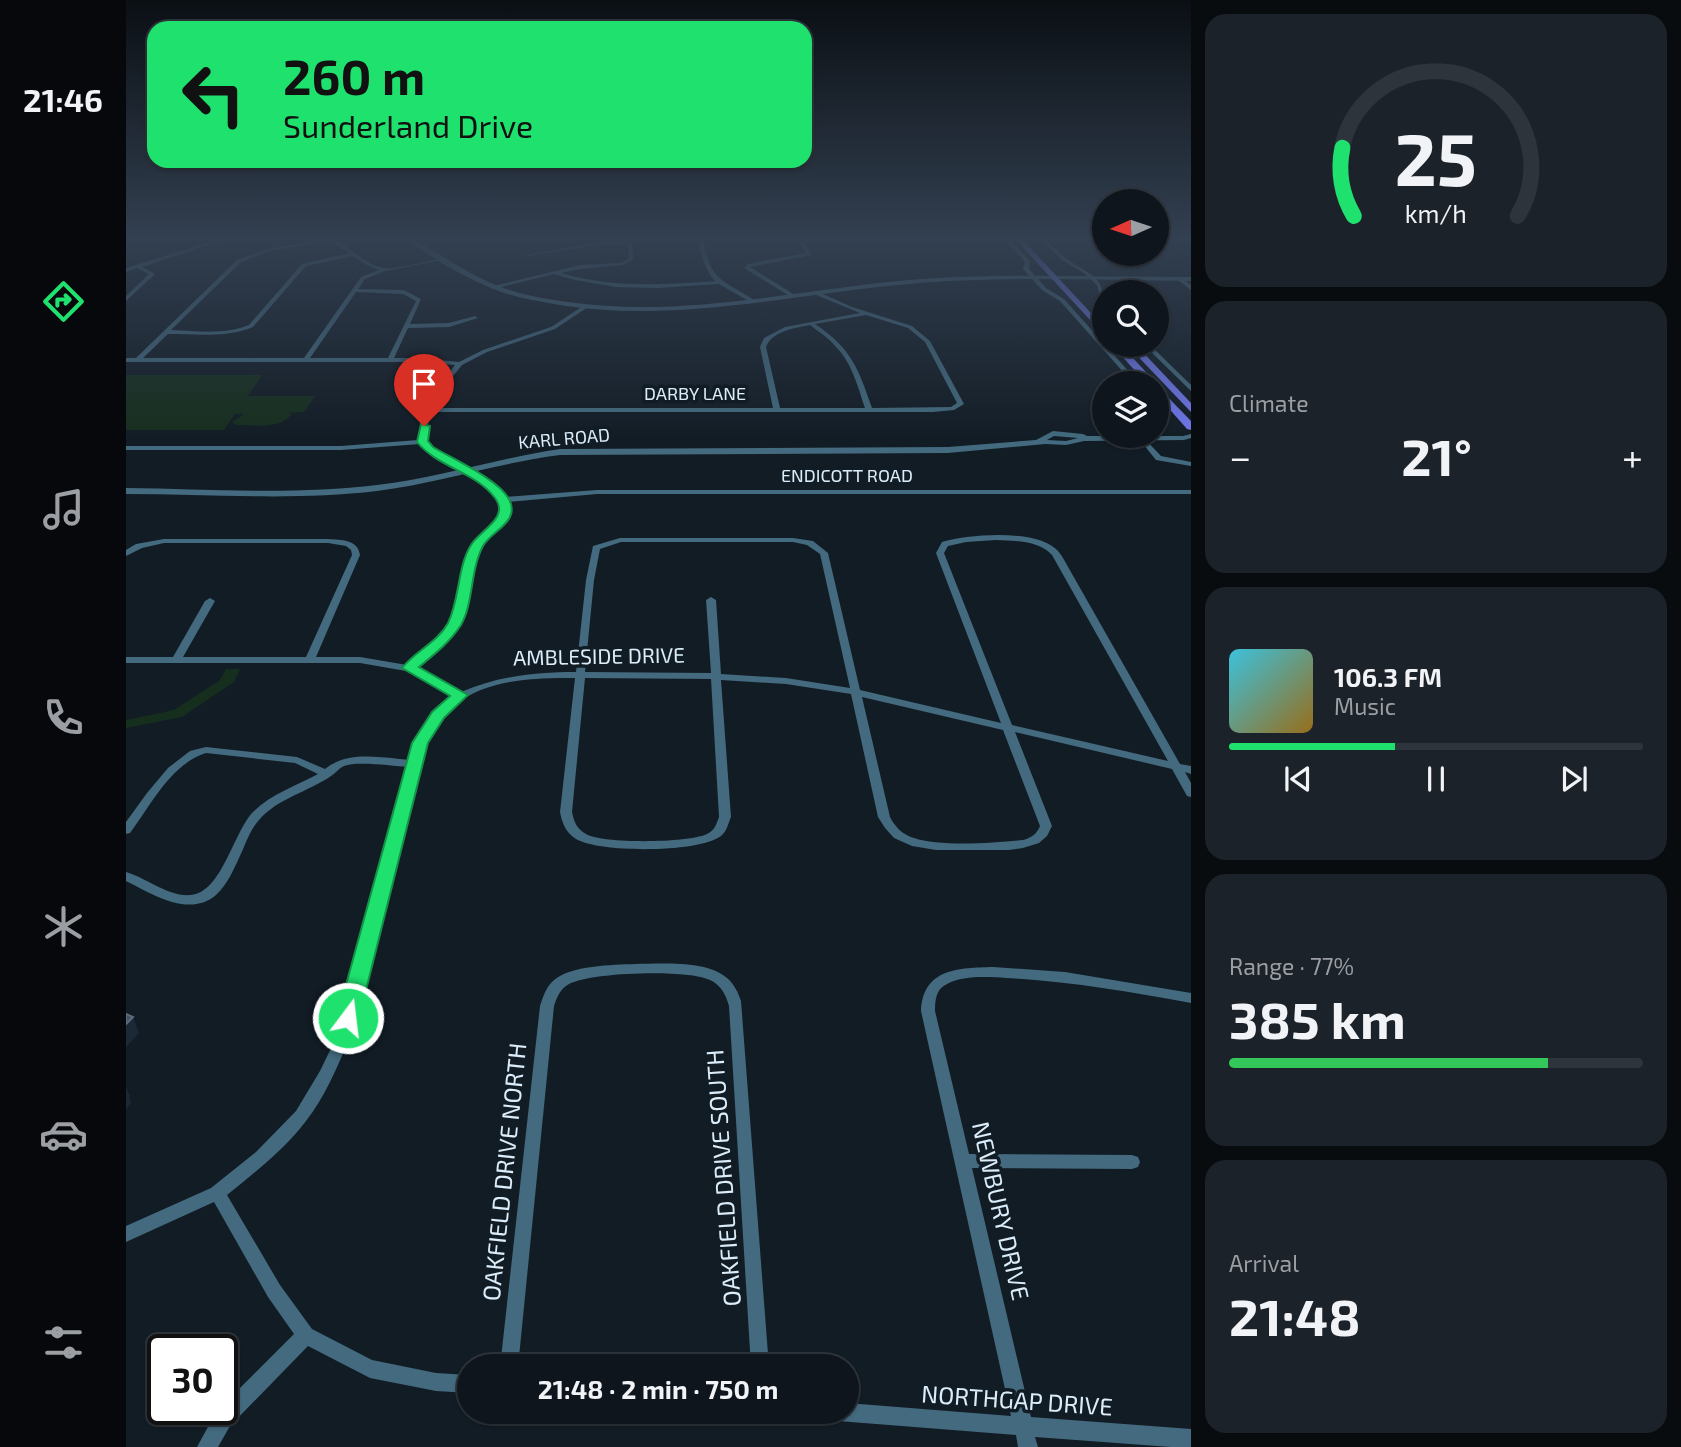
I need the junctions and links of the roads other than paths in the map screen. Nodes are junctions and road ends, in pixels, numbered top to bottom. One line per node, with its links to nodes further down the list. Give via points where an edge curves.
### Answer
1 (192, 307): 13 (street)
2 (268, 307): 13 (street, via 245,329)
3 (343, 307): 19 (street)
4 (418, 307): 12 (street)
5 (585, 307): 6 (street); 21 (street, via 552,328)
6 (709, 307)
7 (850, 307): 9 (street)
8 (1068, 307): 22 (street)
9 (866, 313): 11 (street); 29 (street, DARBY LANE, via 910,327 927,341 960,400 958,407 944,410)
10 (475, 318): 12 (street, via 449,325)
11 (813, 325): 28 (street, via 777,332 763,342); 29 (street, via 849,356)
12 (408, 326): 20 (street)
13 (166, 332): 18 (street)
14 (1127, 357): 23 (main road)
15 (1142, 357): 26 (main road)
16 (1159, 357): 24 (street)
17 (126, 360): 18 (street)
18 (138, 360): 19 (street)
19 (306, 360): 20 (street)
20 (390, 360): 21 (street)
21 (460, 364): 27 (street, via 440,386)
22 (1125, 371)
23 (1140, 371)
24 (1191, 389)
25 (1169, 406): 30 (main road)
26 (1191, 409)
27 (431, 410): 28 (street, DARBY LANE); 37 (street)
28 (777, 410): 29 (street, DARBY LANE)
29 (869, 410)
30 (1190, 433): 31 (street); 35 (street)
31 (1169, 434)
32 (1092, 436): 33 (street)
33 (1069, 437): 34 (street); 36 (street, via 1066,443)
34 (1092, 437)
35 (1169, 438)
36 (1051, 440): 38 (street, KARL ROAD)
37 (422, 442): 39 (street, via 341,448); 42 (street)
38 (1009, 446): 42 (street, KARL ROAD, via 593,450 530,455)
39 (126, 448)
40 (1150, 448): 41 (street, via 1159,458)
41 (1191, 464)
42 (464, 471): 43 (street, KARL ROAD, via 403,484 341,490); 45 (street, via 493,488)
43 (126, 491)
44 (1191, 492): 45 (street, ENDICOTT ROAD, via 597,492)
45 (503, 500): 52 (street, via 503,520 476,547 456,622 444,639)
46 (126, 552): 51 (street, via 164,541 349,544 356,555)
47 (711, 600): 54 (street)
48 (210, 601): 50 (street)
49 (126, 660): 50 (street)
50 (176, 660): 51 (street)
51 (310, 660): 52 (street, via 360,660)
52 (409, 668): 56 (street)
53 (580, 676): 54 (street, AMBLESIDE DRIVE); 54 (street, via 566,811 573,832 598,843 689,843 719,832 725,817); 55 (street, via 593,553 603,544 620,540 793,540 810,543 824,553); 56 (street, AMBLESIDE DRIVE, via 525,676)
54 (717, 676): 55 (street, AMBLESIDE DRIVE, via 787,679)
55 (856, 692): 57 (street, AMBLESIDE DRIVE); 57 (street, via 884,817 900,836 928,845 1016,846 1043,835 1045,819)
56 (460, 695): 58 (street, AMBLESIDE DRIVE, via 426,730)
57 (1010, 729): 59 (street, AMBLESIDE DRIVE); 59 (street, via 940,553 944,544 964,539 1021,540 1055,552)
58 (416, 764): 61 (street, via 343,762); 69 (street, AMBLESIDE DRIVE, via 344,1035 331,1063 301,1116 262,1157)
59 (1177, 768): 60 (street, AMBLESIDE DRIVE); 62 (street)
60 (1191, 770)
61 (327, 774): 63 (street, via 297,760 206,750 189,754); 64 (street, via 257,814 246,828 223,882 202,897 183,900)
62 (1191, 793)
63 (126, 830)
64 (126, 876)
65 (557, 985): 72 (street, OAKFIELD DRIVE NORTH, via 547,1006); 73 (street, OAKFIELD DRIVE SOUTH, via 576,975 600,971 687,970 710,974 729,988 736,1006)
66 (1191, 998): 67 (street, NEWBURY DRIVE, via 1014,974 954,975 934,987 928,1011)
67 (964, 1161): 68 (street); 76 (street, NEWBURY DRIVE)
68 (1132, 1162)
69 (216, 1193): 70 (street, AMBLESIDE DRIVE); 71 (street)
70 (126, 1234)
71 (306, 1335): 74 (street, via 370,1369); 78 (street, via 223,1419)
72 (510, 1354)
73 (760, 1354)
74 (457, 1383)
75 (859, 1414): 76 (street, NORTHGAP DRIVE)
76 (1023, 1427): 77 (street, NORTHGAP DRIVE); 79 (street, NEWBURY DRIVE)
77 (1191, 1439)
78 (207, 1447)
79 (1028, 1447)

